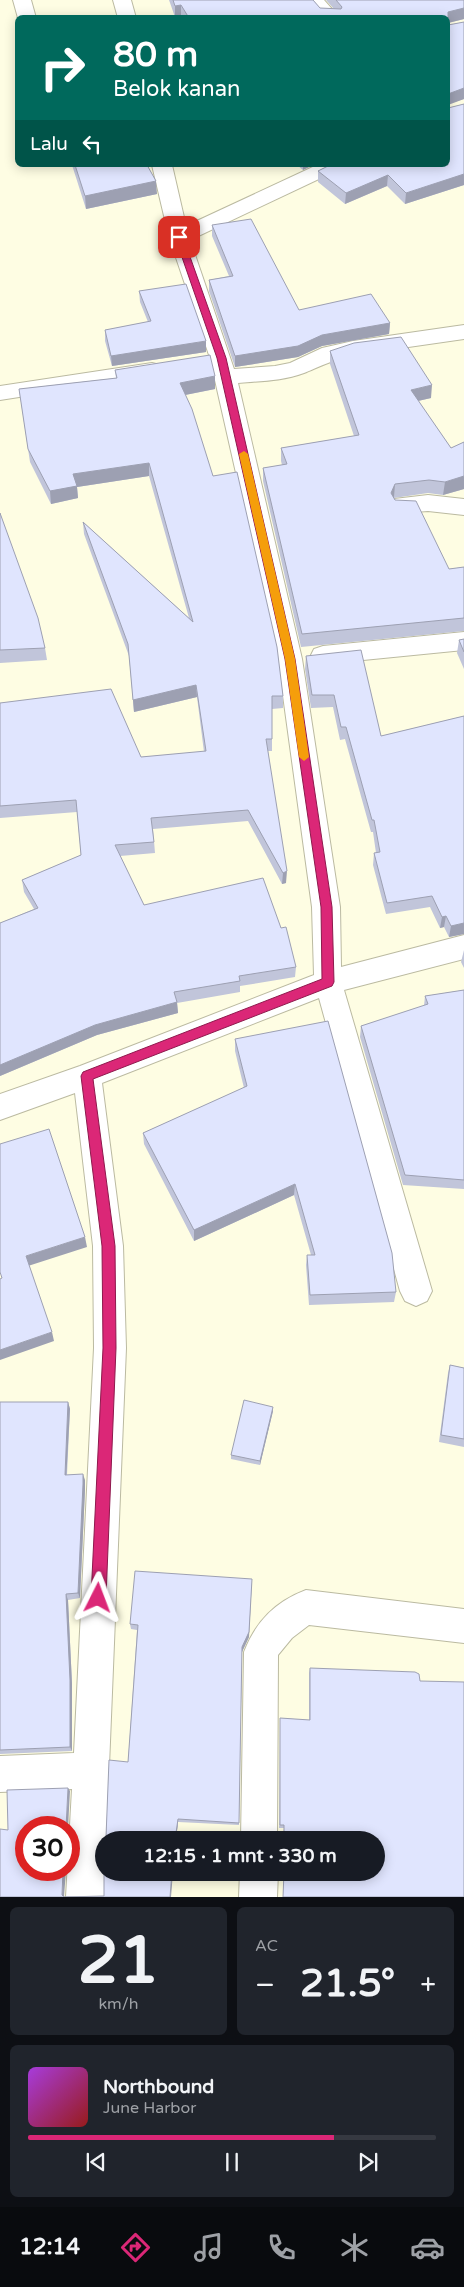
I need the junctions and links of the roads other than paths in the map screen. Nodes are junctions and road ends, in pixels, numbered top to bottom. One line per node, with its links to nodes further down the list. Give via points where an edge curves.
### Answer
1 (22, 0): 4 (street)
2 (122, 0): 5 (street)
3 (321, 1): 6 (street)
4 (26, 15)
5 (126, 15)
6 (329, 15)
7 (162, 167): 9 (street)
8 (329, 167): 9 (street)
9 (179, 237): 12 (street)
10 (464, 332): 12 (street, via 353,348 275,373)
11 (175, 366): 13 (street)
12 (217, 366): 17 (street)
13 (0, 393)
14 (402, 505): 15 (street, via 428,503)
15 (464, 507)
16 (464, 641): 17 (street)
17 (290, 659): 19 (street, via 326,907)
18 (464, 947): 19 (street)
19 (328, 982): 20 (street); 22 (street)
20 (87, 1076): 21 (street); 24 (street, via 108,1246 110,1348)
21 (0, 1106)
22 (416, 1291)
23 (464, 1626): 26 (street, via 306,1606 272,1632 261,1652)
24 (91, 1770): 25 (street); 27 (street)
25 (0, 1774)
26 (259, 1831)
27 (85, 1897)

